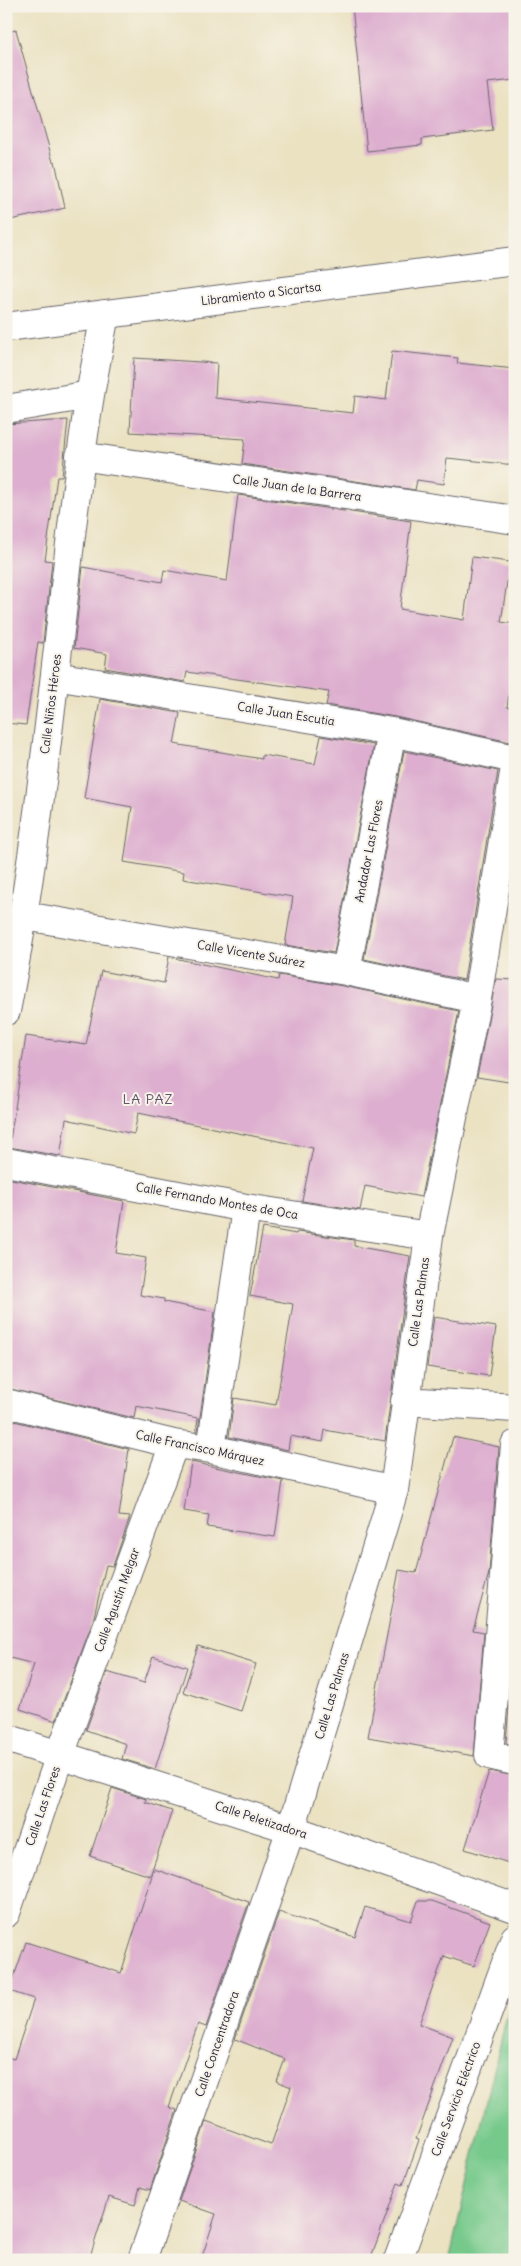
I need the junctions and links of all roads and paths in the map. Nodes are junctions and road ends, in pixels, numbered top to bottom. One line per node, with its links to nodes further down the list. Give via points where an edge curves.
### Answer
1 (515, 261): 2 (street, Libramiento a Sicartsa)
2 (105, 314): 3 (street, Libramiento a Sicartsa); 4 (street)
3 (6, 327)
4 (90, 395): 5 (street); 6 (street, Calle Niños Héroes)
5 (6, 409)
6 (80, 456): 7 (street, Calle Juan de la Barrera); 8 (street, Calle Niños Héroes)
7 (515, 520)
8 (55, 676): 9 (street, Calle Juan Escutia); 12 (street, Calle Niños Héroes)
9 (392, 732): 10 (street, Calle Juan Escutia); 13 (street, Andador Las Flores)
10 (515, 759)
11 (515, 767): 14 (street, Calle Las Palmas)
12 (25, 916): 13 (street, Calle Vicente Suárez); 15 (street, Calle Niños Héroes)
13 (346, 971): 14 (street, Calle Vicente Suárez)
14 (477, 999): 18 (street, Calle Las Palmas)
15 (6, 1011)
16 (6, 1162): 17 (street, Calle Fernando Montes de Oca)
17 (246, 1208): 18 (street, Calle Fernando Montes de Oca); 24 (street)
18 (428, 1236): 19 (street, Calle Las Palmas)
19 (406, 1401): 21 (street); 25 (street, Calle Las Palmas)
20 (6, 1403): 22 (street, Calle Francisco Márquez)
21 (515, 1408)
22 (174, 1444): 24 (street, Calle Francisco Márquez); 27 (street, Calle Agustín Melgar)
23 (515, 1445): 28 (street, via 489,1755)
24 (212, 1449): 25 (street, Calle Francisco Márquez)
25 (394, 1490): 29 (street, Calle Las Palmas)
26 (6, 1738): 27 (street, Calle Peletizadora)
27 (60, 1755): 29 (street, Calle Peletizadora); 31 (street, Calle Las Flores)
28 (515, 1761)
29 (291, 1829): 30 (street, Calle Peletizadora); 33 (street, Calle Concentradora)
30 (515, 1908)
31 (6, 1913)
32 (515, 1938): 34 (street, Calle Servicio Eléctrico)
33 (142, 2260)
34 (398, 2260)

